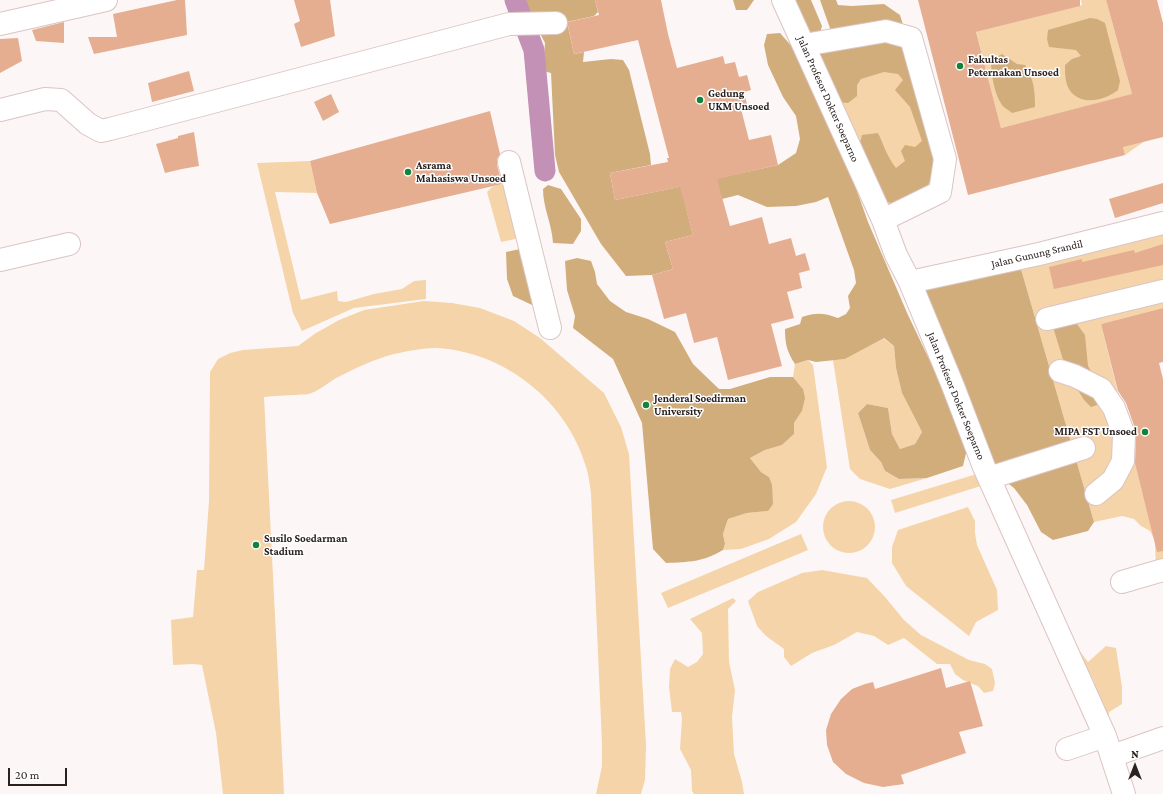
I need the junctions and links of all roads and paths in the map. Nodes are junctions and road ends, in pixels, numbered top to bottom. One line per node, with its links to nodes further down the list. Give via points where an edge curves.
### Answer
1 (783, 0): 5 (street, Jalan Profesor Dokter Soeparno)
2 (100, 1): 4 (street)
3 (547, 23): 6 (street, via 509,24 101,131 88,124 61,100 45,100)
4 (0, 24)
5 (804, 46): 8 (street, Jalan Profesor Dokter Soeparno); 8 (street, via 886,31 911,38 945,160 940,192)
6 (0, 110)
7 (509, 162): 15 (street)
8 (883, 220): 12 (street, Jalan Profesor Dokter Soeparno, via 896,256)
9 (1163, 223): 12 (street, Jalan Gunung Srandil)
10 (69, 244): 11 (street)
11 (0, 260)
12 (910, 282): 18 (street, Jalan Profesor Dokter Soeparno)
13 (1163, 291): 14 (street)
14 (1047, 319)
15 (550, 328)
16 (1060, 371): 19 (street, via 1101,389 1114,408 1124,435 1123,460 1113,480)
17 (1084, 448): 18 (street)
18 (989, 478): 22 (street, Jalan Profesor Dokter Soeparno)
19 (1096, 494)
20 (1163, 570): 21 (street)
21 (1122, 582)
22 (1105, 736): 24 (street); 25 (street, Jalan Profesor Dokter Soeparno)
23 (1163, 738): 25 (street)
24 (1067, 749)
25 (1112, 756): 26 (street, Jalan Profesor Dokter Soeparno)
26 (1124, 794)

